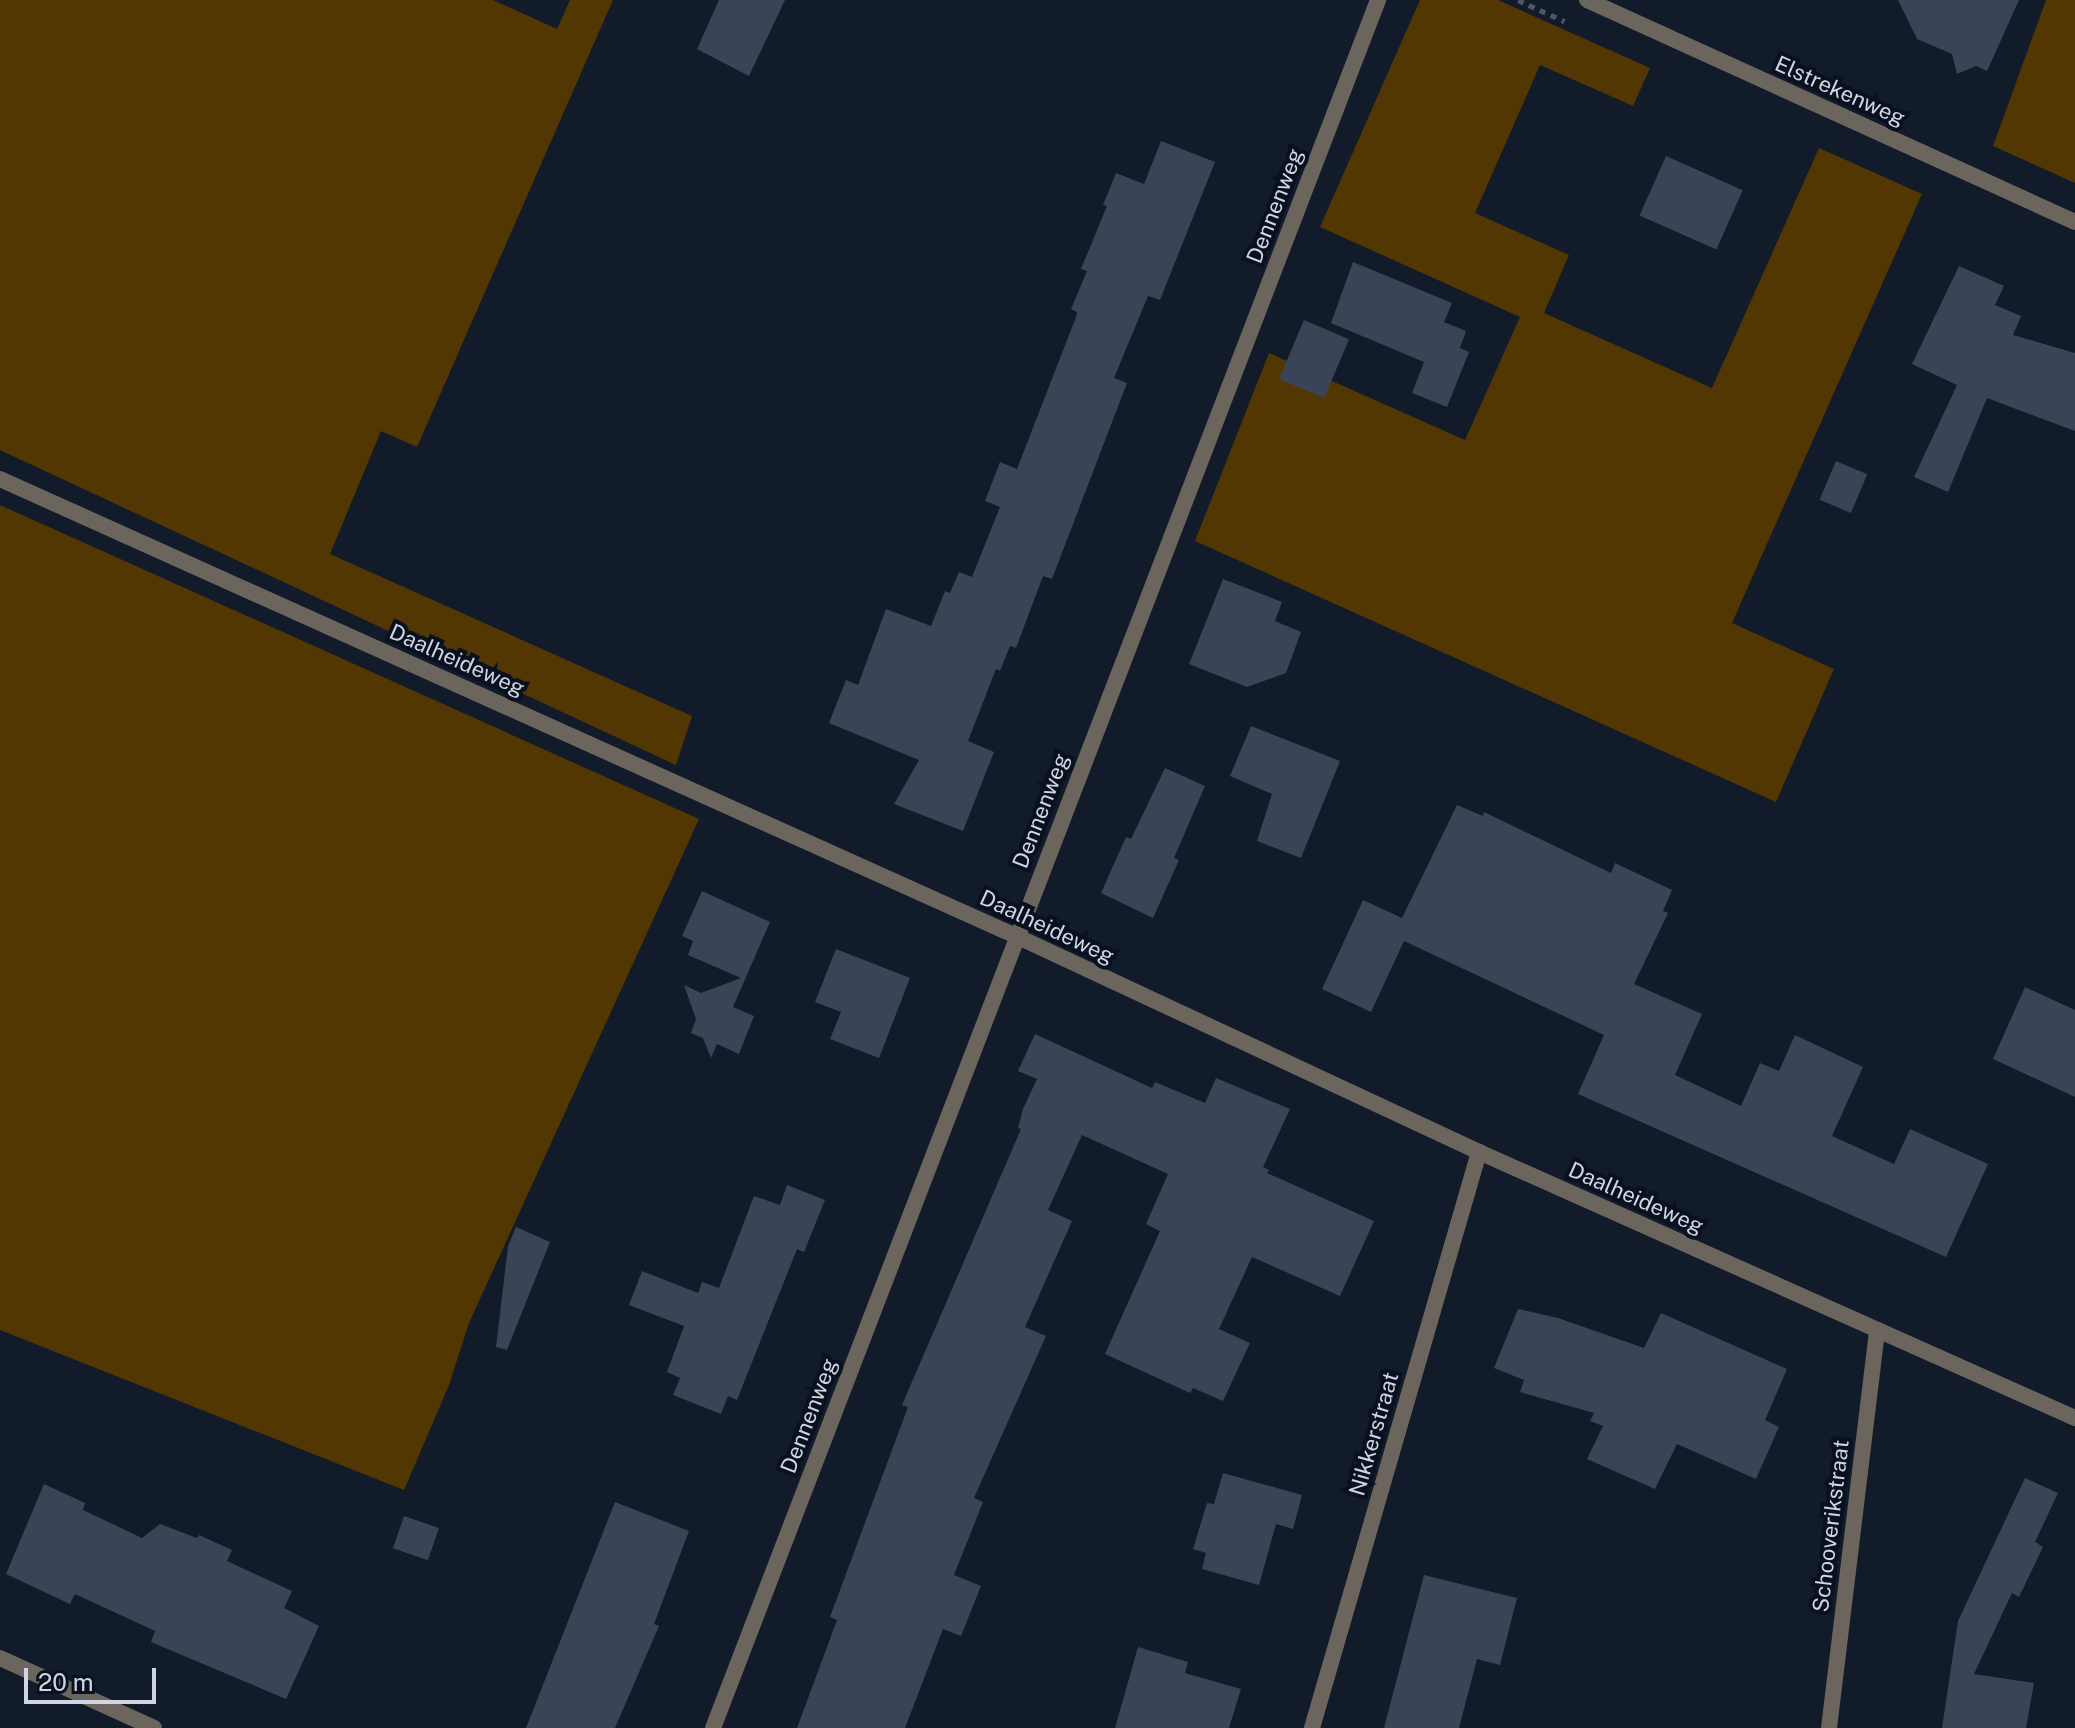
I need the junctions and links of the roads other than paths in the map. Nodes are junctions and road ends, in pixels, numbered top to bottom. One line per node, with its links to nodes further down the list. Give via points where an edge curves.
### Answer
1 (1378, 0): 5 (street, Dennenweg)
2 (1587, 0): 3 (street, Elstrekenweg)
3 (2075, 222)
4 (0, 479): 5 (street, Daalheideweg)
5 (1016, 936): 6 (street, Daalheideweg); 11 (street, Dennenweg)
6 (1479, 1152): 7 (street, Daalheideweg); 12 (street, Nikkerstraat)
7 (1877, 1330): 8 (street, Daalheideweg); 13 (street, Schooverikstraat)
8 (2075, 1418)
9 (0, 1658): 10 (street)
10 (154, 1728)
11 (713, 1728)
12 (1312, 1728)
13 (1829, 1728)

